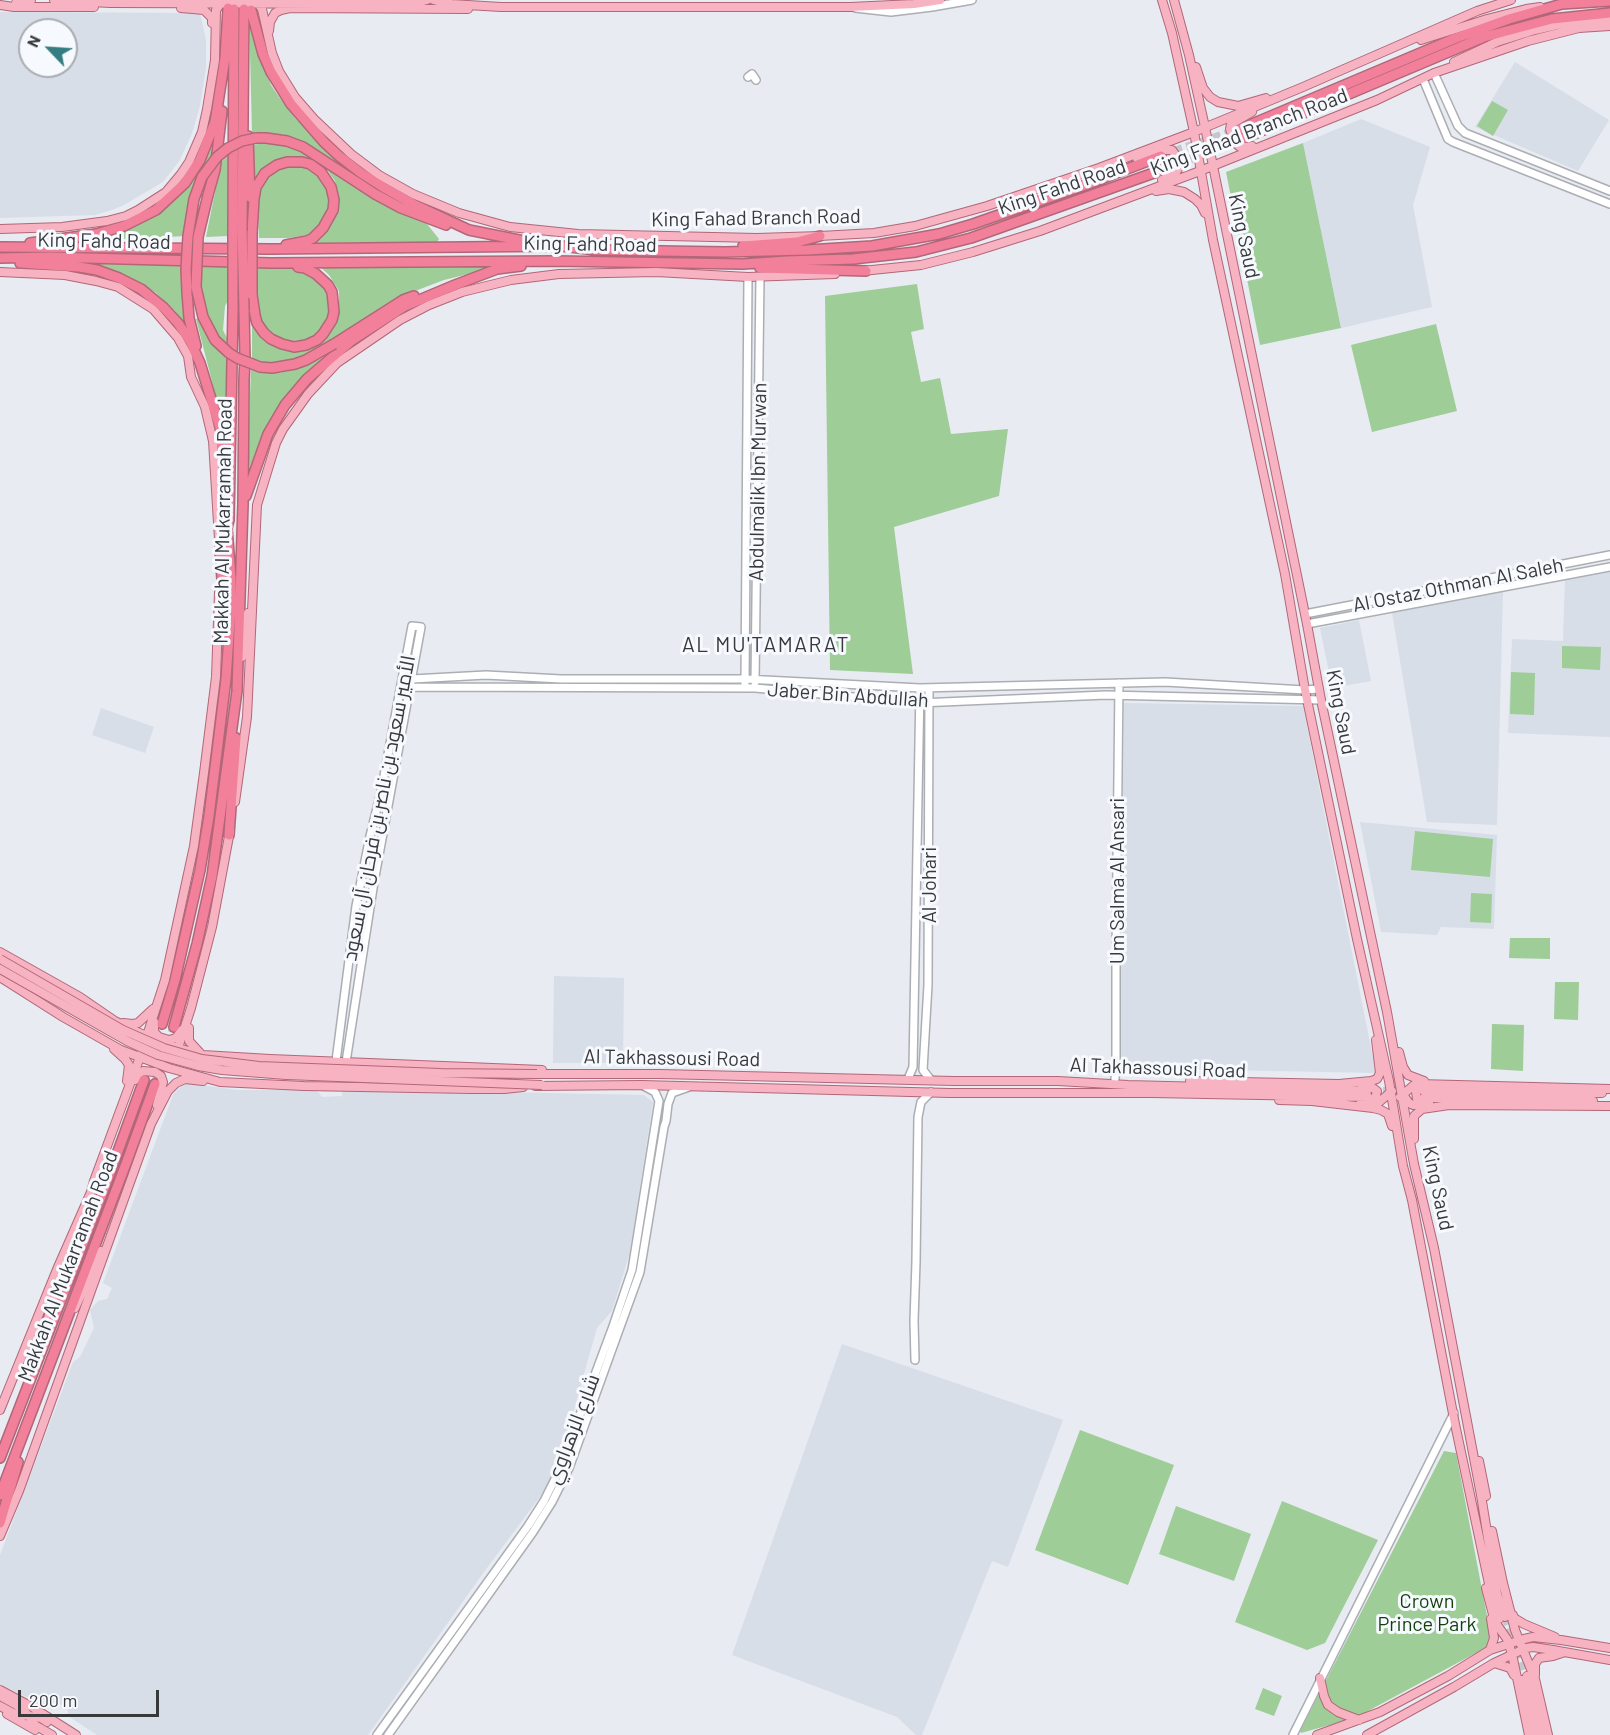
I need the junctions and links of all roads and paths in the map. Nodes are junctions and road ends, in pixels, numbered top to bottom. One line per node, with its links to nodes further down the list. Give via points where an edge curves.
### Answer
1 (31, 0): 11 (main road)
2 (54, 0): 13 (main road)
3 (427, 0): 13 (main road, via 413,4)
4 (434, 0): 14 (main road)
5 (940, 0): 15 (main road)
6 (972, 0): 15 (street, via 891,12)
7 (1162, 0): 34 (main road, King Saud)
8 (1174, 0): 22 (main road, King Saud)
9 (1510, 0): 20 (main road, King Fahad Branch Road)
10 (1610, 1): 12 (highway)
11 (0, 4): 19 (main road, via 198,8 212,18)
12 (1562, 4): 20 (main road, via 1487,18); 33 (highway, via 1456,38)
13 (240, 7): 19 (main road, via 216,10); 21 (main road, via 262,9); 23 (highway); 25 (highway, Makkah Al Mukarramah Road); 45 (highway, Makkah Al Mukarramah Road); 47 (highway, via 271,72 291,104 324,142 383,188)
14 (501, 7): 15 (main road); 21 (main road, via 290,8 275,13 269,26)
15 (850, 7)
16 (1610, 13): 36 (highway, via 1552,19 1484,37)
17 (1610, 18): 24 (main road, via 1570,22 1511,37)
18 (1610, 26): 24 (main road, King Fahad Branch Road, via 1579,28 1528,41)
19 (215, 43): 46 (main road, via 202,132 189,162 168,190 138,210 107,221)
20 (1388, 50): 29 (main road, King Fahad Branch Road)
21 (272, 53): 49 (main road, King Fahad Branch Road, via 295,97 351,154 412,194 459,213 510,227 578,234)
22 (1188, 55): 29 (main road, via 1203,88 1218,102 1238,106); 32 (main road, King Saud)
23 (225, 58): 51 (highway, via 215,122 200,160 185,183 161,206 113,230); 59 (highway, bridge, via 215,170 198,237 195,287 203,317 215,340 237,358 260,367 295,364 403,300)
24 (1434, 73): 27 (main road, King Fahad Branch Road); 30 (street)
25 (243, 75): 45 (highway, Makkah Al Mukarramah Road); 48 (highway)
26 (748, 76): 28 (street, via 752,74)
27 (1423, 79): 31 (street); 35 (main road, King Fahad Branch Road)
28 (756, 80)
29 (1282, 95): 32 (main road, King Fahad Branch Road); 35 (main road, via 1232,124 1230,129 1240,147)
30 (1448, 103): 31 (street, via 1439,99); 42 (street, via 1465,133)
31 (1435, 107): 44 (street, via 1448,139 1453,142)
32 (1205, 128): 34 (main road, King Fahad Branch Road); 38 (main road, King Saud)
33 (1238, 130)
34 (1194, 132): 39 (main road, King Fahad Branch Road); 41 (main road, King Saud)
35 (1286, 135): 38 (main road, King Fahad Branch Road)
36 (1242, 139)
37 (1161, 156): 54 (highway, King Fahd Road, via 939,234 872,246)
38 (1212, 166): 41 (main road, King Fahad Branch Road); 75 (main road, King Saud)
39 (1099, 168): 43 (main road, via 1168,149 1174,153 1179,166 1176,174); 49 (main road, King Fahad Branch Road, via 915,226)
40 (1165, 169): 58 (highway, King Fahd Road, via 971,238 916,252)
41 (1200, 171): 43 (main road, King Fahad Branch Road); 50 (main road, King Saud)
42 (1610, 191)
43 (1128, 197): 50 (main road, via 1169,189 1189,194 1208,219); 60 (main road, King Fahad Branch Road, via 973,252 921,265)
44 (1610, 204)
45 (237, 228): 65 (highway, Makkah Al Mukarramah Road, bridge); 70 (highway, Makkah Al Mukarramah Road, bridge)
46 (0, 229)
47 (469, 230): 52 (highway); 66 (highway, bridge, via 401,208 303,147 266,138 242,141 217,156 202,177 194,199 186,269 189,318)
48 (252, 232): 53 (highway, via 256,187 265,173 292,161 310,164 321,172 334,200 327,223 307,241); 64 (highway, bridge)
49 (820, 236): 54 (highway, via 797,242 735,246)
50 (1213, 240): 86 (main road, King Saud, via 1285,574)
51 (0, 246): 53 (highway, King Fahd Road)
52 (561, 246): 53 (highway, King Fahd Road); 54 (highway, King Fahd Road)
53 (271, 249)
54 (725, 252)
55 (0, 259): 57 (highway, King Fahd Road); 66 (highway, via 88,268 131,283 171,315 190,340)
56 (556, 261): 57 (highway, King Fahd Road); 58 (highway, King Fahd Road); 59 (highway)
57 (271, 263): 64 (highway, via 305,268 325,282 334,300 330,324 310,344 282,344 259,327)
58 (743, 264): 60 (highway, via 758,268)
59 (491, 271): 69 (highway, via 405,306 351,341 307,380 285,405 268,434)
60 (866, 271): 63 (main road, King Fahad Branch Road)
61 (0, 272): 71 (main road, via 76,277 118,287 153,309 178,338 188,356 191,377 205,407 213,441)
62 (748, 277): 63 (main road, King Fahad Branch Road); 68 (street, Abdulmalik Ibn Murwan); 74 (main road, King Fahad Branch Road, via 656,272 559,274 462,292 400,320 336,363 295,411 276,443 257,505)
63 (760, 277): 67 (street, Abdulmalik Ibn Murwan)
64 (252, 295): 65 (highway)
65 (246, 358): 69 (highway, Makkah Al Mukarramah Road)
66 (200, 363): 70 (highway, via 220,428)
67 (759, 406): 68 (street); 81 (street, Abdulmalik Ibn Murwan)
68 (746, 407): 79 (street, Abdulmalik Ibn Murwan)
69 (243, 504): 87 (highway, Makkah Al Mukarramah Road)
70 (227, 528): 77 (highway, Makkah Al Mukarramah Road, via 231,578)
71 (220, 550): 77 (highway); 95 (main road, via 216,677)
72 (1610, 555): 75 (street, Al Ostaz Othman Al Saleh)
73 (1610, 567): 76 (street, Al Ostaz Othman Al Saleh)
74 (253, 574): 87 (main road); 94 (main road, via 247,717)
75 (1305, 614): 76 (main road, King Saud)
76 (1307, 624): 85 (main road, King Saud)
77 (226, 679): 93 (highway, Makkah Al Mukarramah Road)
78 (412, 679): 79 (street, Jaber Bin Abdullah, via 486,675); 82 (street, الأمير سعود بن ناصر بن فرحان آل سعود); 112 (street, الأمير سعود بن ناصر بن فرحان آل سعود, via 422,627 412,626 356,906)
79 (745, 683): 81 (street, Jaber Bin Abdullah); 82 (street, Jaber Bin Abdullah)
80 (1119, 683): 84 (street, Jaber Bin Abdullah); 86 (street, Jaber Bin Abdullah); 88 (street, Um Salma Al Ansari)
81 (755, 684): 83 (street, Jaber Bin Abdullah); 92 (street, Jaber Bin Abdullah)
82 (411, 687): 113 (street, الأمير سعود بن ناصر بن فرحان آل سعود, via 374,882)
83 (920, 688): 84 (street, Jaber Bin Abdullah); 92 (street, Al Johari)
84 (929, 688): 91 (street, Al Johari)
85 (1318, 689): 86 (street, Jaber Bin Abdullah); 89 (main road, King Saud)
86 (1305, 690): 90 (main road, King Saud)
87 (237, 691): 94 (highway); 106 (highway, Makkah Al Mukarramah Road, via 212,876)
88 (1119, 695): 90 (street, Jaber Bin Abdullah); 91 (street, Jaber Bin Abdullah); 118 (street, Um Salma Al Ansari)
89 (1321, 700): 90 (street, Jaber Bin Abdullah); 102 (main road, King Saud)
90 (1308, 701): 103 (main road, King Saud)
91 (929, 702): 92 (street, Jaber Bin Abdullah); 116 (street, Al Johari, via 928,985 923,1070)
92 (919, 703): 115 (street, Al Johari, via 913,1067)
93 (222, 713): 95 (main road); 105 (highway, Makkah Al Mukarramah Road, via 200,870)
94 (229, 835): 101 (main road, via 212,927)
95 (194, 846): 100 (main road)
96 (0, 952): 104 (main road)
97 (0, 959): 114 (main road, Al Takhassousi Road, bridge, via 123,1030 202,1059 259,1066 441,1073)
98 (0, 969): 123 (main road, Al Takhassousi Road, bridge, via 127,1041 198,1066 286,1075)
99 (0, 977): 108 (main road)
100 (159, 1000): 101 (main road, via 154,1032 169,1040 179,1035); 104 (main road, via 138,1023); 107 (main road)
101 (191, 1008): 109 (main road); 110 (main road, via 189,1041)
102 (1387, 1012): 125 (main road, King Saud); 126 (main road, via 1408,1075)
103 (1375, 1014): 122 (main road, via 1380,1073 1377,1079); 125 (main road, King Saud)
104 (115, 1021): 107 (main road)
105 (162, 1024)
106 (174, 1028)
107 (147, 1036): 109 (main road); 111 (main road)
108 (108, 1042): 111 (main road); 135 (main road, via 129,1065)
109 (178, 1048): 110 (main road); 111 (main road, via 162,1059)
110 (203, 1055): 112 (main road); 120 (main road, via 195,1062 196,1070)
111 (140, 1057): 120 (main road); 135 (main road)
112 (336, 1061): 113 (main road)
113 (346, 1062): 114 (main road)
114 (575, 1073): 115 (main road, Al Takhassousi Road)
115 (908, 1079): 116 (main road, Al Takhassousi Road)
116 (930, 1079): 119 (main road, Al Takhassousi Road)
117 (144, 1080): 145 (highway, Makkah Al Mukarramah Road)
118 (1115, 1080): 119 (main road); 122 (main road)
119 (1058, 1081): 130 (main road, Al Takhassousi Road, via 1367,1094)
120 (220, 1082): 123 (main road, via 471,1089); 137 (main road, via 185,1079 176,1083)
121 (155, 1084): 143 (highway, Makkah Al Mukarramah Road)
122 (1339, 1084): 125 (main road); 132 (main road, via 1370,1086 1377,1096 1367,1101)
123 (542, 1085): 124 (main road, Al Takhassousi Road)
124 (642, 1085): 127 (main road, Al Takhassousi Road); 138 (street, شارع الزهراوي, via 657,1096)
125 (1393, 1085): 131 (main road); 131 (main road, King Saud); 132 (main road, via 1383,1100 1374,1105); 136 (main road, King Saud)
126 (1449, 1085): 128 (main road); 131 (main road, via 1414,1085); 134 (main road, via 1416,1092 1421,1102)
127 (691, 1086): 129 (main road, Al Takhassousi Road); 138 (street, via 672,1093 666,1121)
128 (1610, 1091): 133 (main road, via 1424,1095)
129 (931, 1092): 130 (main road, Al Takhassousi Road); 144 (street, via 921,1102 918,1117)
130 (1152, 1093): 132 (main road, via 1167,1097)
131 (1400, 1097): 134 (main road, via 1413,1105); 136 (main road); 139 (main road, King Saud, via 1406,1111)
132 (1312, 1101): 140 (main road, via 1373,1108 1388,1114)
133 (1610, 1104): 134 (main road)
134 (1449, 1105): 139 (main road, via 1422,1109 1414,1116)
135 (121, 1109): 137 (main road, via 138,1074 155,1072 164,1082); 141 (main road)
136 (1394, 1109): 140 (main road, King Saud)
137 (151, 1124): 142 (main road)
138 (660, 1126): 180 (street, شارع الزهراوي, via 632,1270 559,1471 528,1526); 181 (street, via 640,1272 569,1468 539,1524)
139 (1414, 1164): 150 (main road, King Saud, via 1434,1248)
140 (1403, 1166): 148 (main road, King Saud)
141 (91, 1192): 145 (main road); 146 (main road)
142 (126, 1195): 143 (main road); 155 (main road)
143 (52, 1359): 147 (highway, Makkah Al Mukarramah Road)
144 (915, 1360)
145 (25, 1390): 151 (highway); 152 (highway, Makkah Al Mukarramah Road)
146 (0, 1410)
147 (33, 1410): 153 (highway, Makkah Al Mukarramah Road); 154 (highway)
148 (1454, 1413): 149 (main road, King Saud); 168 (street)
149 (1455, 1424): 150 (main road, King Saud, via 1492,1598 1502,1618); 157 (main road, King Saud)
150 (1468, 1432): 156 (main road, King Saud, via 1477,1453)
151 (0, 1440)
152 (0, 1458)
153 (0, 1495)
154 (0, 1523)
155 (0, 1536)
156 (1503, 1583): 157 (main road, via 1510,1625 1498,1625); 158 (main road, via 1514,1618); 159 (main road, King Saud)
157 (1490, 1608): 160 (main road, King Saud); 162 (main road, via 1494,1638)
158 (1562, 1640): 159 (main road, via 1533,1637); 161 (main road)
159 (1519, 1641): 160 (main road); 163 (main road, King Saud)
160 (1508, 1644): 162 (main road); 165 (main road, King Saud)
161 (1610, 1648)
162 (1490, 1650): 176 (main road)
163 (1522, 1650): 164 (main road, via 1533,1647); 165 (main road); 169 (main road, King Saud)
164 (1565, 1651): 166 (main road); 169 (main road, via 1539,1658)
165 (1513, 1658): 167 (main road); 171 (main road, King Saud)
166 (1610, 1660)
167 (1494, 1663): 171 (main road, via 1512,1670); 184 (main road)
168 (1320, 1678): 176 (main road, via 1329,1705); 182 (street)
169 (1528, 1678): 171 (main road, via 1526,1665 1522,1666 1517,1671); 186 (main road); 187 (main road); 188 (main road)
170 (0, 1690): 179 (main road)
171 (1520, 1694): 185 (main road)
172 (0, 1696): 175 (main road)
173 (0, 1706): 175 (main road)
174 (0, 1711): 177 (main road)
175 (29, 1716): 178 (main road, via 33,1724); 179 (main road)
176 (1359, 1720): 183 (main road)
177 (44, 1735)
178 (52, 1735)
179 (74, 1735)
180 (377, 1735)
181 (388, 1735)
182 (1293, 1735)
183 (1317, 1735)
184 (1367, 1735)
185 (1529, 1735)
186 (1534, 1735)
187 (1542, 1735)
188 (1548, 1735)

